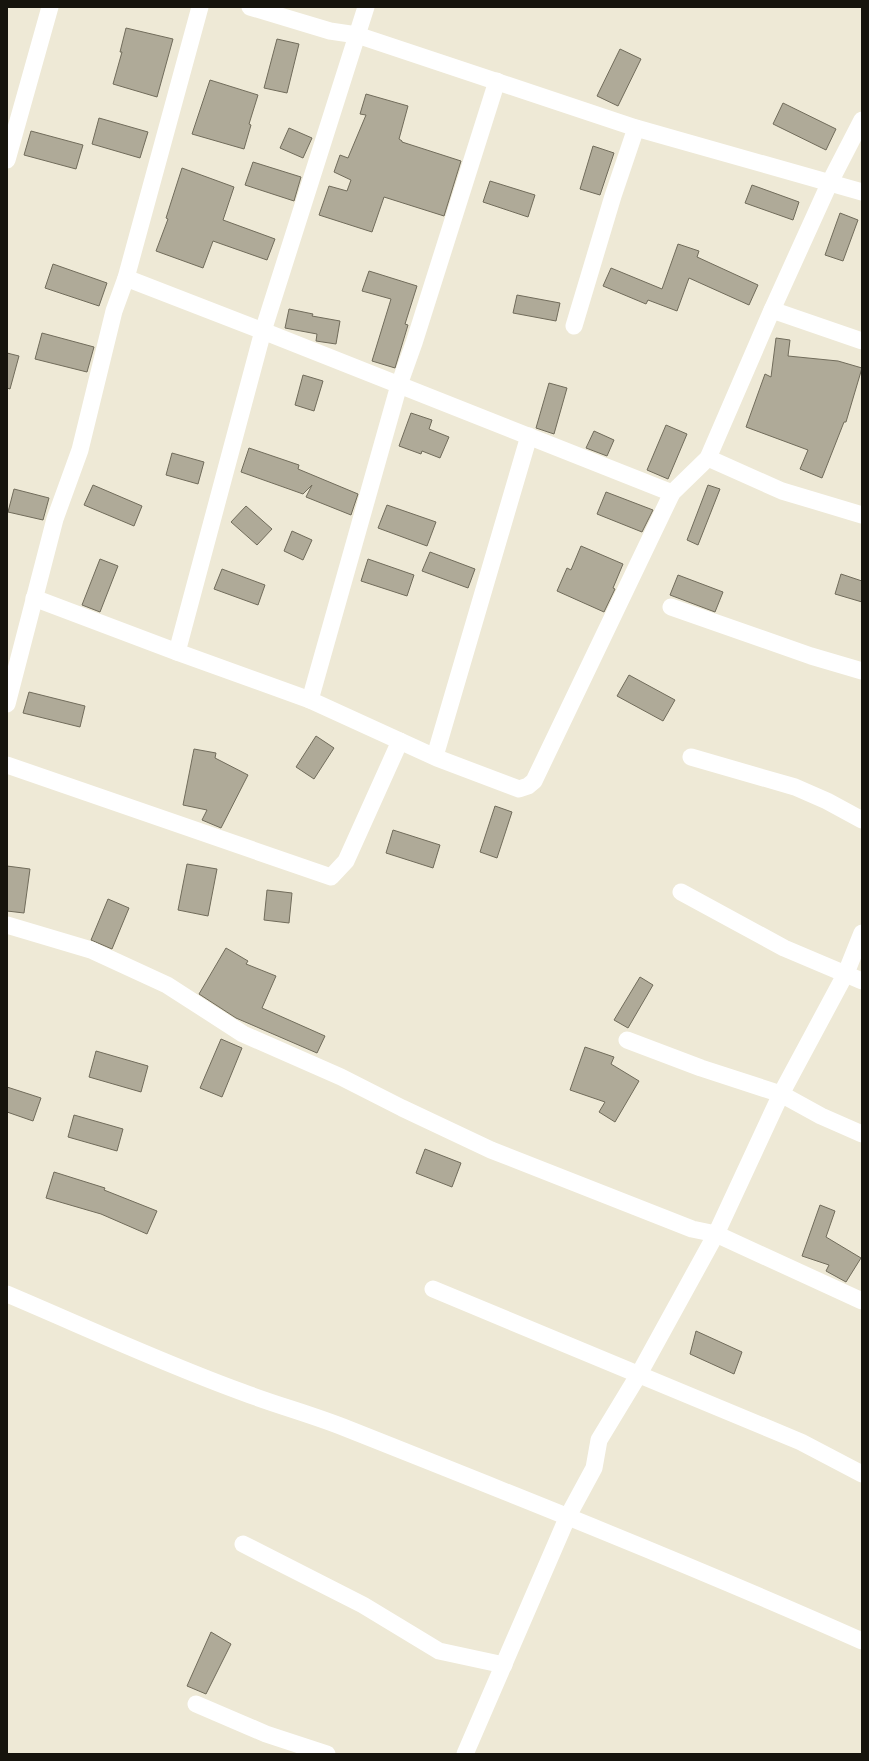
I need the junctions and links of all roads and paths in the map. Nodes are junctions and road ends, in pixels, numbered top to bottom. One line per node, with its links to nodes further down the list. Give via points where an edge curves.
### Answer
1 (50, 7): 9 (street)
2 (200, 7): 12 (street)
3 (250, 7): 5 (street, via 330,31)
4 (366, 7): 5 (street)
5 (357, 36): 6 (street); 15 (street)
6 (497, 82): 8 (street); 17 (street)
7 (862, 120): 10 (street)
8 (636, 128): 10 (street); 14 (street)
9 (7, 160)
10 (830, 182): 11 (street); 13 (street)
11 (862, 192)
12 (126, 278): 15 (street); 22 (street, via 114,311 80,450 55,519)
13 (772, 310): 16 (street); 19 (street)
14 (574, 326)
15 (263, 331): 17 (street); 24 (street)
16 (862, 341)
17 (399, 385): 18 (street); 26 (street)
18 (529, 436): 20 (street); 29 (street)
19 (708, 458): 20 (street); 21 (street, via 782,491)
20 (672, 493): 29 (street, via 534,781 519,789)
21 (862, 515)
22 (34, 598): 24 (street); 27 (street)
23 (671, 607): 25 (street)
24 (177, 652): 26 (street)
25 (862, 671)
26 (310, 700): 28 (street)
27 (7, 704)
28 (400, 741): 29 (street); 31 (street, via 346,861 330,877)
29 (435, 756)
30 (691, 757): 32 (street, via 795,787)
31 (7, 765)
32 (862, 820)
33 (681, 892): 36 (street, via 784,948)
34 (7, 925): 41 (street, via 90,950 167,985 243,1034 341,1077 491,1150 692,1229)
35 (862, 933): 36 (street)
36 (846, 973): 37 (street); 39 (street)
37 (862, 981)
38 (627, 1040): 39 (street, via 700,1068)
39 (782, 1094): 40 (street, via 821,1116); 41 (street)
40 (862, 1134)
41 (716, 1234): 44 (street); 45 (street)
42 (433, 1289): 45 (street)
43 (7, 1294): 47 (street, via 160,1360 340,1426)
44 (862, 1301)
45 (639, 1374): 46 (street, via 800,1442); 47 (street, via 599,1440 594,1468)
46 (862, 1474)
47 (568, 1516): 49 (street); 50 (street)
48 (243, 1544): 50 (street, via 363,1605 439,1651)
49 (862, 1641)
50 (504, 1665): 53 (street)
51 (196, 1704): 52 (street, via 266,1734)
52 (326, 1754)
53 (465, 1754)

